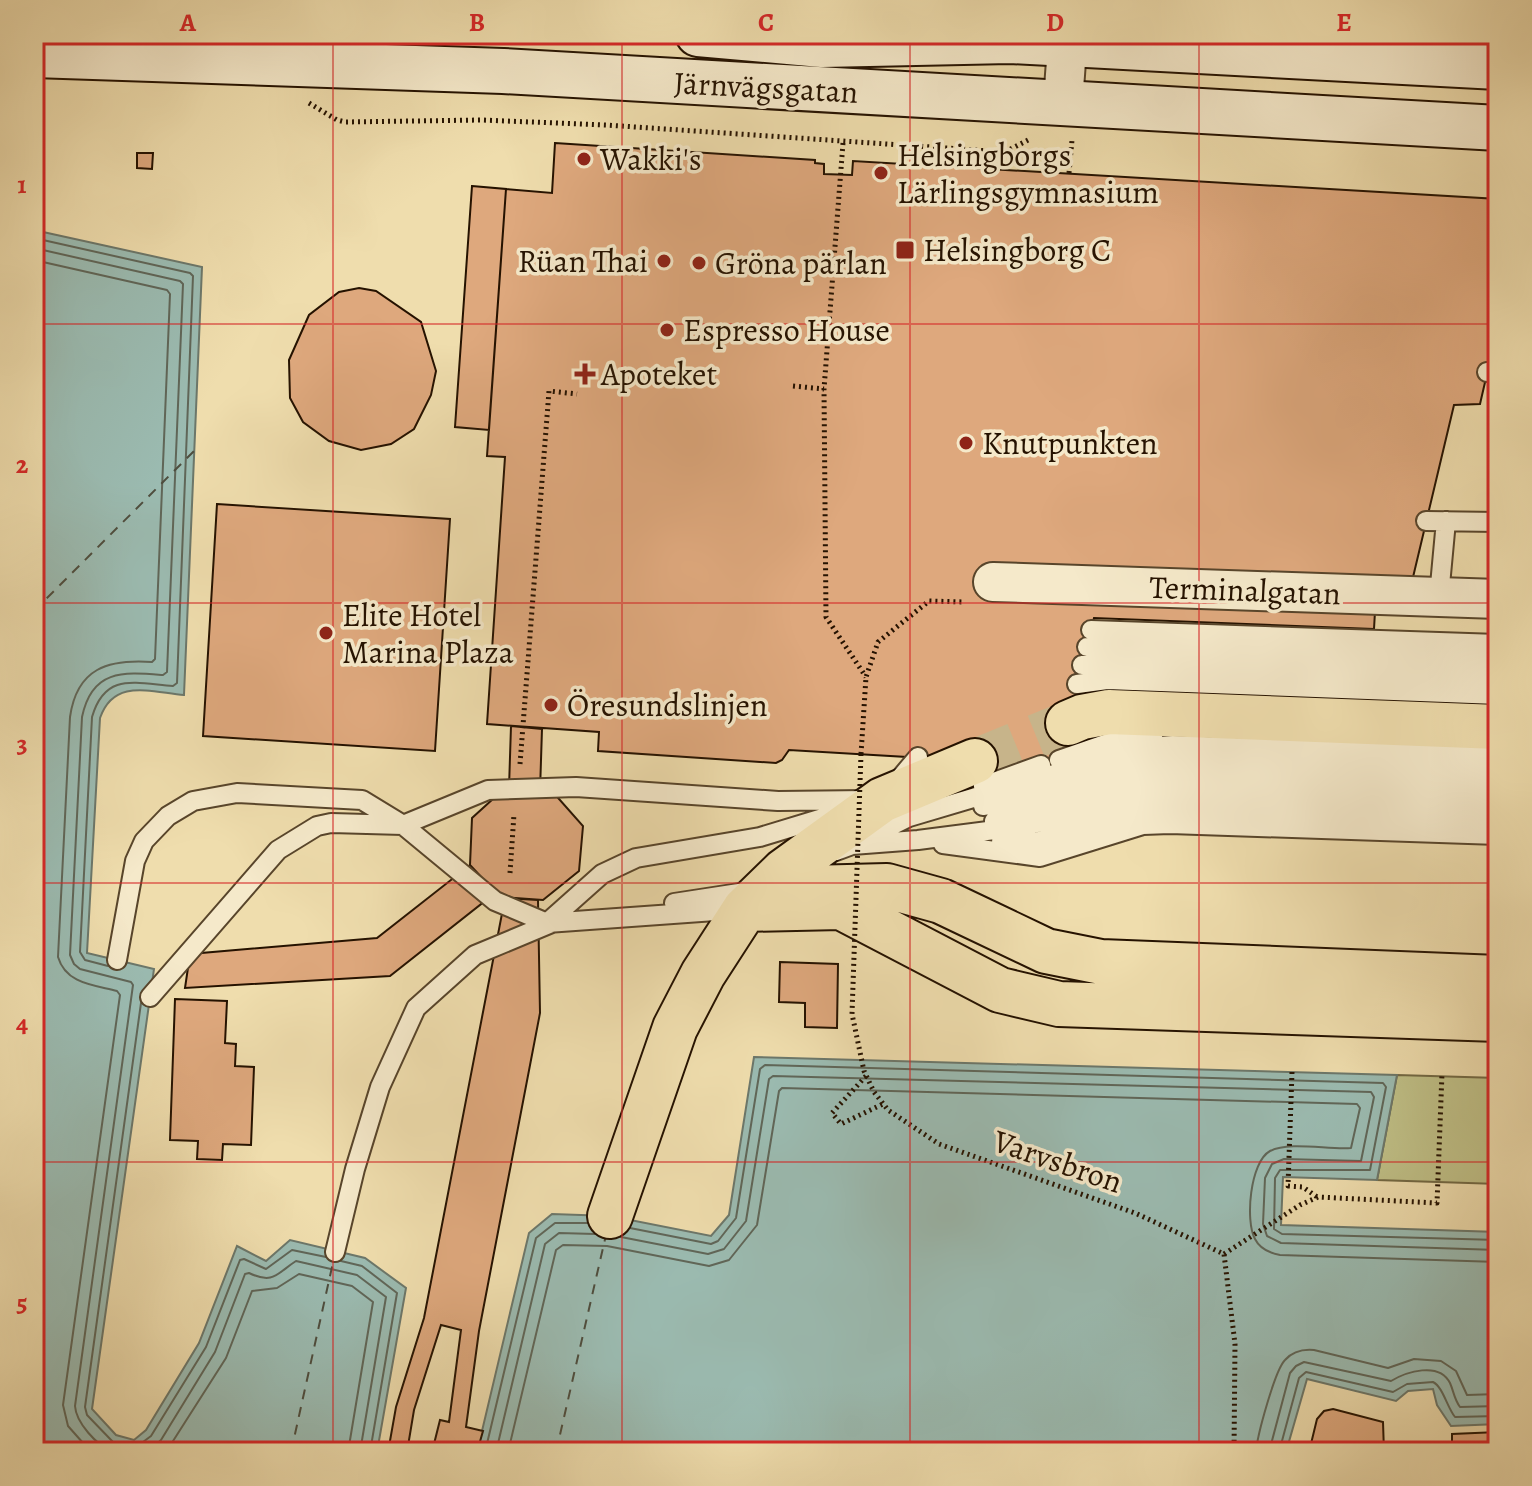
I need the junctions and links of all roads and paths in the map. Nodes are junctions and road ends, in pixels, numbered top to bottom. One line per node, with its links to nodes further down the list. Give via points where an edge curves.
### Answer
1 (698, 34): 2 (main road, Järnvägsgatan, via 822,45)
2 (1067, 40): 4 (main road, Järnvägsgatan); 5 (street)
3 (34, 55): 5 (main road, Järnvägsgatan, via 503,71)
4 (1498, 67)
5 (1068, 120): 7 (main road, Järnvägsgatan); 8 (path)
6 (345, 122): 10 (path, via 606,125 843,143)
7 (1498, 128)
8 (1069, 173)
9 (793, 386): 10 (path)
10 (824, 389): 53 (path, Varvsbron, bridge, via 826,617 866,677 852,1014)
11 (577, 394): 30 (path, via 549,391)
12 (1426, 521): 13 (lane)
13 (1446, 521): 14 (lane); 16 (lane)
14 (1498, 522)
15 (993, 582): 16 (street, Terminalgatan)
16 (1441, 583): 17 (street, Terminalgatan)
17 (1498, 599)
18 (1498, 644): 21 (lane)
19 (1498, 660): 21 (lane)
20 (1498, 678): 21 (lane, via 1103,664)
21 (1077, 688): 22 (lane, via 1107,680); 23 (lane, via 1107,697); 24 (highway, via 1082,717 1109,712); 25 (lane, via 1137,733)
22 (1498, 695)
23 (1498, 711)
24 (1498, 727)
25 (1498, 741)
26 (1498, 756): 34 (lane, via 1145,747)
27 (943, 759): 34 (highway); 34 (lane)
28 (1041, 765): 34 (lane)
29 (1498, 771): 34 (lane, via 1174,759 1148,761 1017,801)
30 (518, 776)
31 (1498, 786): 38 (lane, via 1153,775)
32 (1498, 800): 38 (lane, via 1171,789 1026,826)
33 (516, 802): 40 (path)
34 (895, 809): 36 (lane, via 576,787 488,790); 39 (lane); 41 (highway); 44 (lane, via 636,858 602,874)
35 (1498, 817): 38 (lane, via 1171,806 1036,842)
36 (403, 825): 44 (lane, via 495,901); 45 (lane, via 362,800 237,793 193,801 168,816 139,851); 48 (lane, via 331,823 299,835 278,850)
37 (1498, 835): 38 (lane, via 1143,825 1040,857)
38 (918, 840): 39 (lane)
39 (852, 845): 41 (lane)
40 (510, 873)
41 (764, 890): 42 (highway); 44 (lane); 44 (lane); 46 (highway, via 887,886 941,901 1046,951 1101,962); 56 (highway, via 703,974 675,1028)
42 (841, 907): 49 (lane, via 877,905 1018,978 1074,989); 50 (highway, via 1000,990 1059,1004)
43 (902, 909): 47 (lane, via 927,913 1042,964)
44 (547, 923): 57 (lane, via 475,955 416,1008 380,1087)
45 (117, 960)
46 (1498, 978)
47 (1498, 989)
48 (150, 997)
49 (1498, 1006)
50 (1498, 1019)
51 (1292, 1072): 55 (path, via 1288,1186 1303,1187)
52 (1442, 1073): 55 (path, via 1437,1203)
53 (866, 1076): 54 (path, Varvsbron, bridge); 54 (path, via 832,1113 841,1124)
54 (883, 1104): 58 (path, Varvsbron, bridge, via 939,1144 1150,1219)
55 (1318, 1197): 58 (path)
56 (610, 1216)
57 (335, 1252)
58 (1224, 1254): 59 (path, bridge, via 1235,1344)
59 (1234, 1452)

